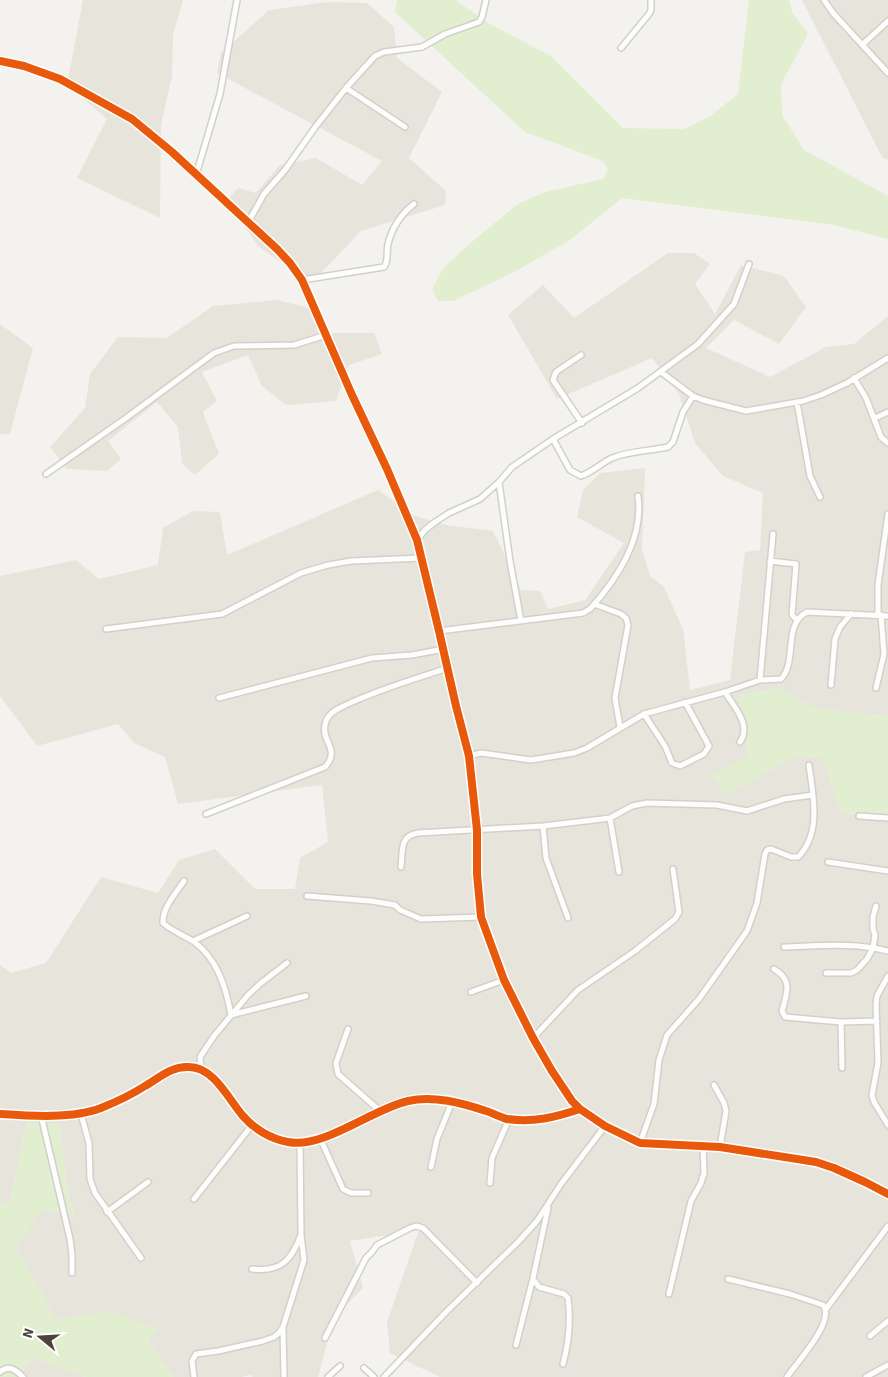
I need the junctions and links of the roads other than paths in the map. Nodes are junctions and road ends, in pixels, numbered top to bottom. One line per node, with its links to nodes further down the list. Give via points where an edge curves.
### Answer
1 (237, 0): 12 (street, via 220,94)
2 (486, 0): 10 (street, via 479,22 445,34 422,47 375,56)
3 (651, 0): 7 (street, via 649,14)
4 (825, 1): 6 (street)
5 (888, 21): 6 (street)
6 (862, 45): 9 (street)
7 (621, 48)
8 (0, 61): 12 (street, via 60,79 132,119)
9 (888, 73)
10 (346, 88): 11 (street); 14 (street, via 264,194)
11 (405, 126)
12 (196, 175): 14 (street)
13 (414, 204): 16 (street, via 393,231 384,267)
14 (249, 225): 16 (street, via 277,249)
15 (749, 264): 20 (street, via 734,304 698,344)
16 (302, 280): 17 (street)
17 (326, 336): 29 (street, via 294,345 234,346 219,350); 36 (street)
18 (581, 355): 26 (street, via 556,372 553,380)
19 (888, 358): 21 (street)
20 (660, 372): 22 (street); 26 (street)
21 (854, 378): 23 (street, via 821,395); 25 (street)
22 (693, 396): 23 (street, via 746,411); 27 (street, via 668,447 625,454 581,476 570,470)
23 (797, 402): 32 (street, via 810,476)
24 (888, 412): 25 (street)
25 (875, 418): 28 (street, via 881,436)
26 (582, 423): 27 (street)
27 (553, 439): 30 (street, via 512,467)
28 (888, 442)
29 (46, 474)
30 (499, 482): 36 (street, via 480,499 436,522); 44 (street)
31 (638, 496): 39 (street, via 640,510 626,560)
32 (820, 497)
33 (888, 514): 35 (street)
34 (773, 534): 38 (street)
35 (887, 536): 41 (street, via 878,586)
36 (417, 540): 37 (street)
37 (421, 558): 45 (street, via 351,560 328,564 300,573 222,614); 46 (street)
38 (770, 561): 43 (street, via 796,564 792,615); 49 (street)
39 (594, 604): 44 (street, via 583,613); 56 (street, via 621,614 628,625 615,698)
40 (851, 614): 41 (street); 43 (street, via 808,612); 50 (street, via 835,639)
41 (879, 615): 42 (street); 51 (street, via 884,654)
42 (888, 616)
43 (798, 620): 49 (street, via 786,674 776,681)
44 (521, 621): 46 (street)
45 (106, 629)
46 (439, 631): 47 (street)
47 (444, 649): 48 (street); 53 (street, via 372,658)
48 (448, 668): 58 (street); 61 (street, via 387,687 336,710 324,726 332,754 325,767)
49 (760, 680): 52 (street)
50 (831, 685)
51 (876, 688)
52 (725, 692): 54 (street); 57 (street, via 743,721 745,736)
53 (219, 698)
54 (686, 702): 55 (street); 55 (street, via 709,746 704,754 680,766 672,762)
55 (644, 714): 56 (street)
56 (620, 728): 58 (street, via 574,753 531,760 481,753)
57 (740, 742)
58 (469, 756): 66 (street)
59 (810, 765): 60 (street)
60 (813, 794): 63 (street, via 746,811 717,804 647,803 632,806); 109 (street, via 815,818 802,853 791,857 767,850 762,862 757,903 747,930 699,999 667,1036 659,1060 654,1104)
61 (206, 814)
62 (859, 816): 64 (street)
63 (610, 818): 65 (street); 71 (street)
64 (888, 818)
65 (543, 826): 66 (street); 77 (street, via 546,858)
66 (477, 830): 68 (street, via 410,834 403,844); 76 (street)
67 (828, 862): 70 (street)
68 (401, 867)
69 (673, 869): 93 (street, via 679,912 675,919 578,990)
70 (888, 870)
71 (619, 872)
72 (184, 881): 78 (street, via 165,910 163,923)
73 (307, 896): 76 (street, via 395,905 422,919)
74 (876, 906): 80 (street)
75 (247, 916): 78 (street)
76 (481, 917): 86 (street)
77 (568, 918)
78 (193, 941): 89 (street, via 208,954 219,973)
79 (784, 947): 80 (street)
80 (873, 948): 81 (street); 84 (street, via 857,970)
81 (888, 951)
82 (287, 963): 89 (street, via 261,982)
83 (774, 969): 91 (street, via 787,982 782,1011 785,1017)
84 (826, 973)
85 (888, 976): 90 (street, via 877,996)
86 (504, 980): 87 (street); 93 (street)
87 (471, 992)
88 (306, 996): 89 (street)
89 (231, 1014): 95 (street, via 200,1056)
90 (877, 1021): 91 (street); 105 (street, via 878,1062 872,1095)
91 (841, 1022): 94 (street)
92 (348, 1029): 99 (street, via 336,1063 338,1074)
93 (533, 1038): 98 (street)
94 (842, 1068)
95 (201, 1070): 101 (street, via 179,1067 126,1098); 104 (street, via 226,1091)
96 (714, 1085): 111 (street, via 726,1111)
97 (452, 1102): 99 (street, via 407,1101); 103 (street); 112 (street, via 437,1139)
98 (580, 1109): 103 (street, via 551,1119); 106 (street)
99 (380, 1111): 107 (street)
100 (0, 1114): 102 (street)
101 (80, 1114): 102 (street); 119 (street, via 89,1143 90,1180)
102 (41, 1115): 124 (street, via 70,1239)
103 (509, 1119): 114 (street, via 492,1158)
104 (252, 1125): 108 (street, via 275,1138); 117 (street)
105 (888, 1125)
106 (605, 1126): 109 (street); 118 (street, via 560,1184)
107 (320, 1138): 108 (street); 115 (street, via 343,1189 351,1194)
108 (300, 1142): 121 (street)
109 (640, 1143): 110 (street)
110 (703, 1146): 111 (street); 128 (street, via 704,1173 691,1201)
111 (720, 1147): 116 (street, via 816,1162)
112 (431, 1167)
113 (148, 1182): 119 (street)
114 (490, 1183)
115 (368, 1193)
116 (888, 1194)
117 (194, 1199)
118 (548, 1205): 125 (street); 127 (street, via 518,1242)
119 (107, 1212): 122 (street)
120 (888, 1226): 129 (street)
121 (302, 1235): 123 (street, via 285,1263 275,1268); 131 (street, via 304,1260)
122 (141, 1258)
123 (252, 1269)
124 (72, 1273)
125 (533, 1278): 134 (street); 135 (street, via 539,1287 568,1298 570,1333)
126 (728, 1279): 129 (street, via 790,1294 823,1305)
127 (477, 1283): 133 (street, via 422,1228 410,1228 377,1246 366,1258); 145 (street)
128 (669, 1294)
129 (826, 1309): 146 (street, via 819,1333)
130 (888, 1321): 132 (street)
131 (283, 1326): 141 (street, via 279,1333 268,1339 196,1354 192,1361); 142 (street)
132 (870, 1336)
133 (326, 1338)
134 (516, 1345)
135 (563, 1364)
136 (888, 1365): 147 (street)
137 (340, 1366): 143 (street)
138 (364, 1368): 144 (street)
139 (0, 1372): 140 (street, via 13,1368)
140 (22, 1377)
141 (194, 1377)
142 (284, 1377)
143 (328, 1377)
144 (374, 1377)
145 (384, 1377)
146 (787, 1377)
147 (866, 1377)

